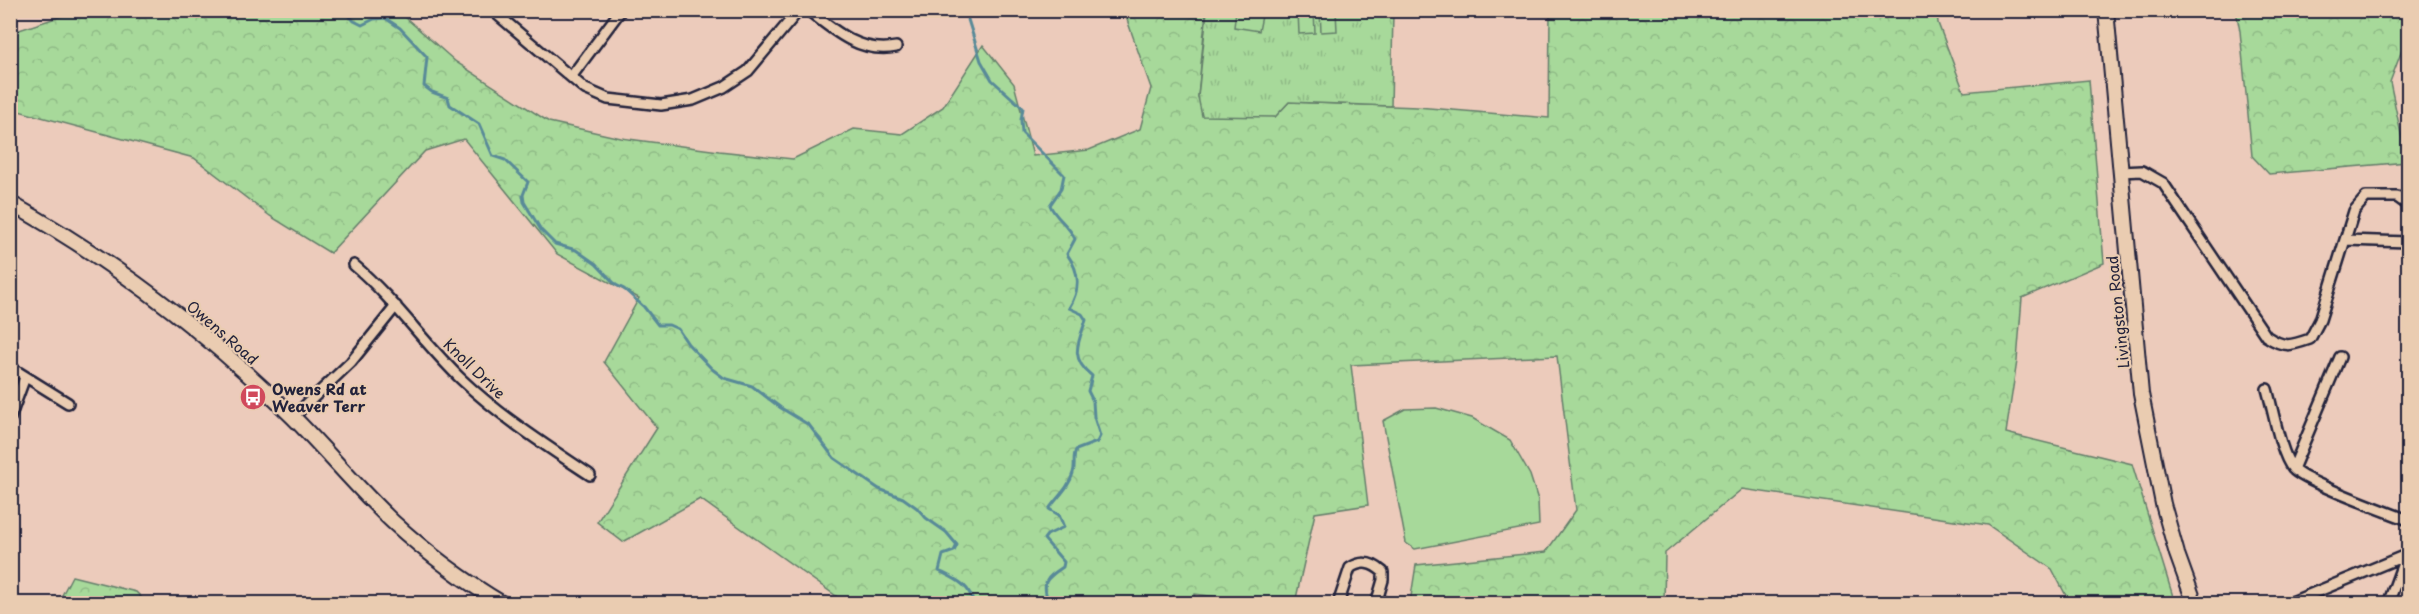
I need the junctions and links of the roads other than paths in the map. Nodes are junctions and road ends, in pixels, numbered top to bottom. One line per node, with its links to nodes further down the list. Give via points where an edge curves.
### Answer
1 (492, 10): 7 (street)
2 (621, 10): 7 (street)
3 (799, 10): 7 (street, via 748,71 693,100 662,105 608,99 585,89)
4 (808, 10): 6 (street, via 849,40 872,48)
5 (2106, 10): 8 (street, Livingston Road)
6 (896, 47)
7 (571, 77)
8 (2120, 172): 11 (street, via 2142,171 2163,183 2266,336 2276,343 2289,346 2310,339); 29 (street, Livingston Road, via 2147,429 2177,555)
9 (10, 203): 20 (street, Owens Road, via 96,254 159,299)
10 (2409, 205): 11 (street, via 2397,197 2366,197 2354,211)
11 (2346, 240): 12 (street)
12 (2409, 242)
13 (354, 265): 14 (street, Knoll Drive)
14 (396, 306): 20 (street, via 351,362); 23 (street, Knoll Drive, via 460,378 490,405)
15 (2340, 357): 22 (street)
16 (10, 367): 17 (street)
17 (25, 377): 19 (street); 21 (street)
18 (2267, 388): 22 (street)
19 (68, 403)
20 (293, 417): 26 (street, Owens Road, via 393,522 434,558)
21 (10, 418)
22 (2293, 469): 24 (street, via 2310,480)
23 (590, 475)
24 (2409, 520)
25 (2407, 553): 30 (street); 31 (street)
26 (497, 602)
27 (1338, 603): 28 (street, via 1350,568 1365,562 1383,572)
28 (1376, 603)
29 (2195, 603)
30 (2287, 603)
31 (2388, 603)

